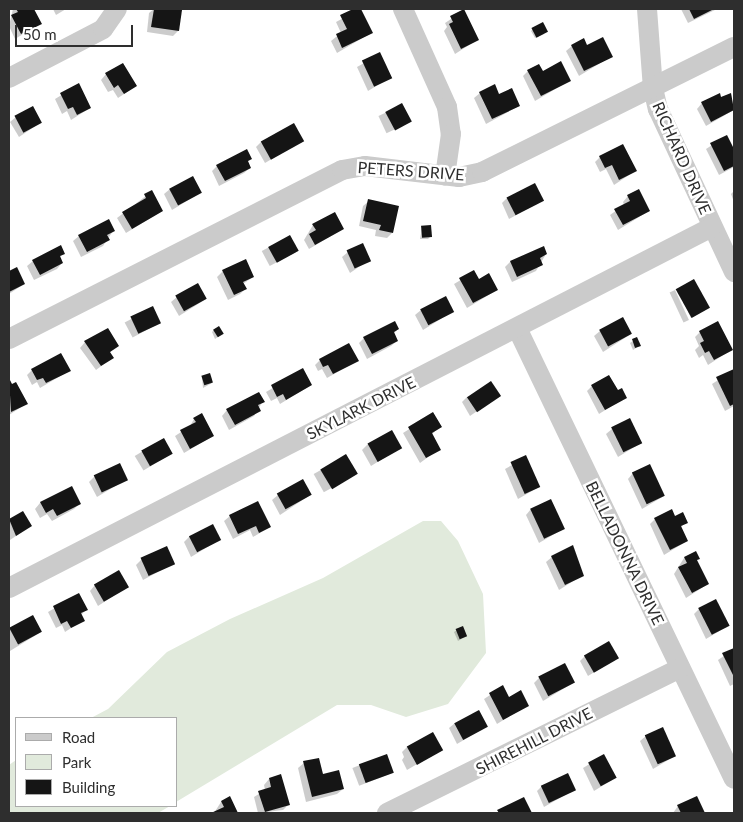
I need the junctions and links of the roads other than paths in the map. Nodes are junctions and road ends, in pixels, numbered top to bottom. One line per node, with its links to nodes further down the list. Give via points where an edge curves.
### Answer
1 (117, 9): 5 (street, via 103,29)
2 (403, 9): 7 (street, via 447,107 451,134)
3 (647, 9): 6 (street, RICHARD DRIVE)
4 (734, 47): 6 (street, PETERS DRIVE)
5 (9, 78)
6 (653, 88): 7 (street, PETERS DRIVE, via 493,168 469,176); 8 (street, RICHARD DRIVE, via 668,131)
7 (445, 176): 11 (street, PETERS DRIVE, via 365,166 342,170)
8 (712, 227): 9 (street, RICHARD DRIVE); 10 (street, SKYLARK DRIVE)
9 (734, 272)
10 (517, 328): 12 (street, SKYLARK DRIVE); 13 (street, BELLADONNA DRIVE)
11 (9, 340)
12 (9, 588)
13 (680, 668): 14 (street, BELLADONNA DRIVE); 15 (street, SHIREHILL DRIVE)
14 (734, 779)
15 (388, 813)

